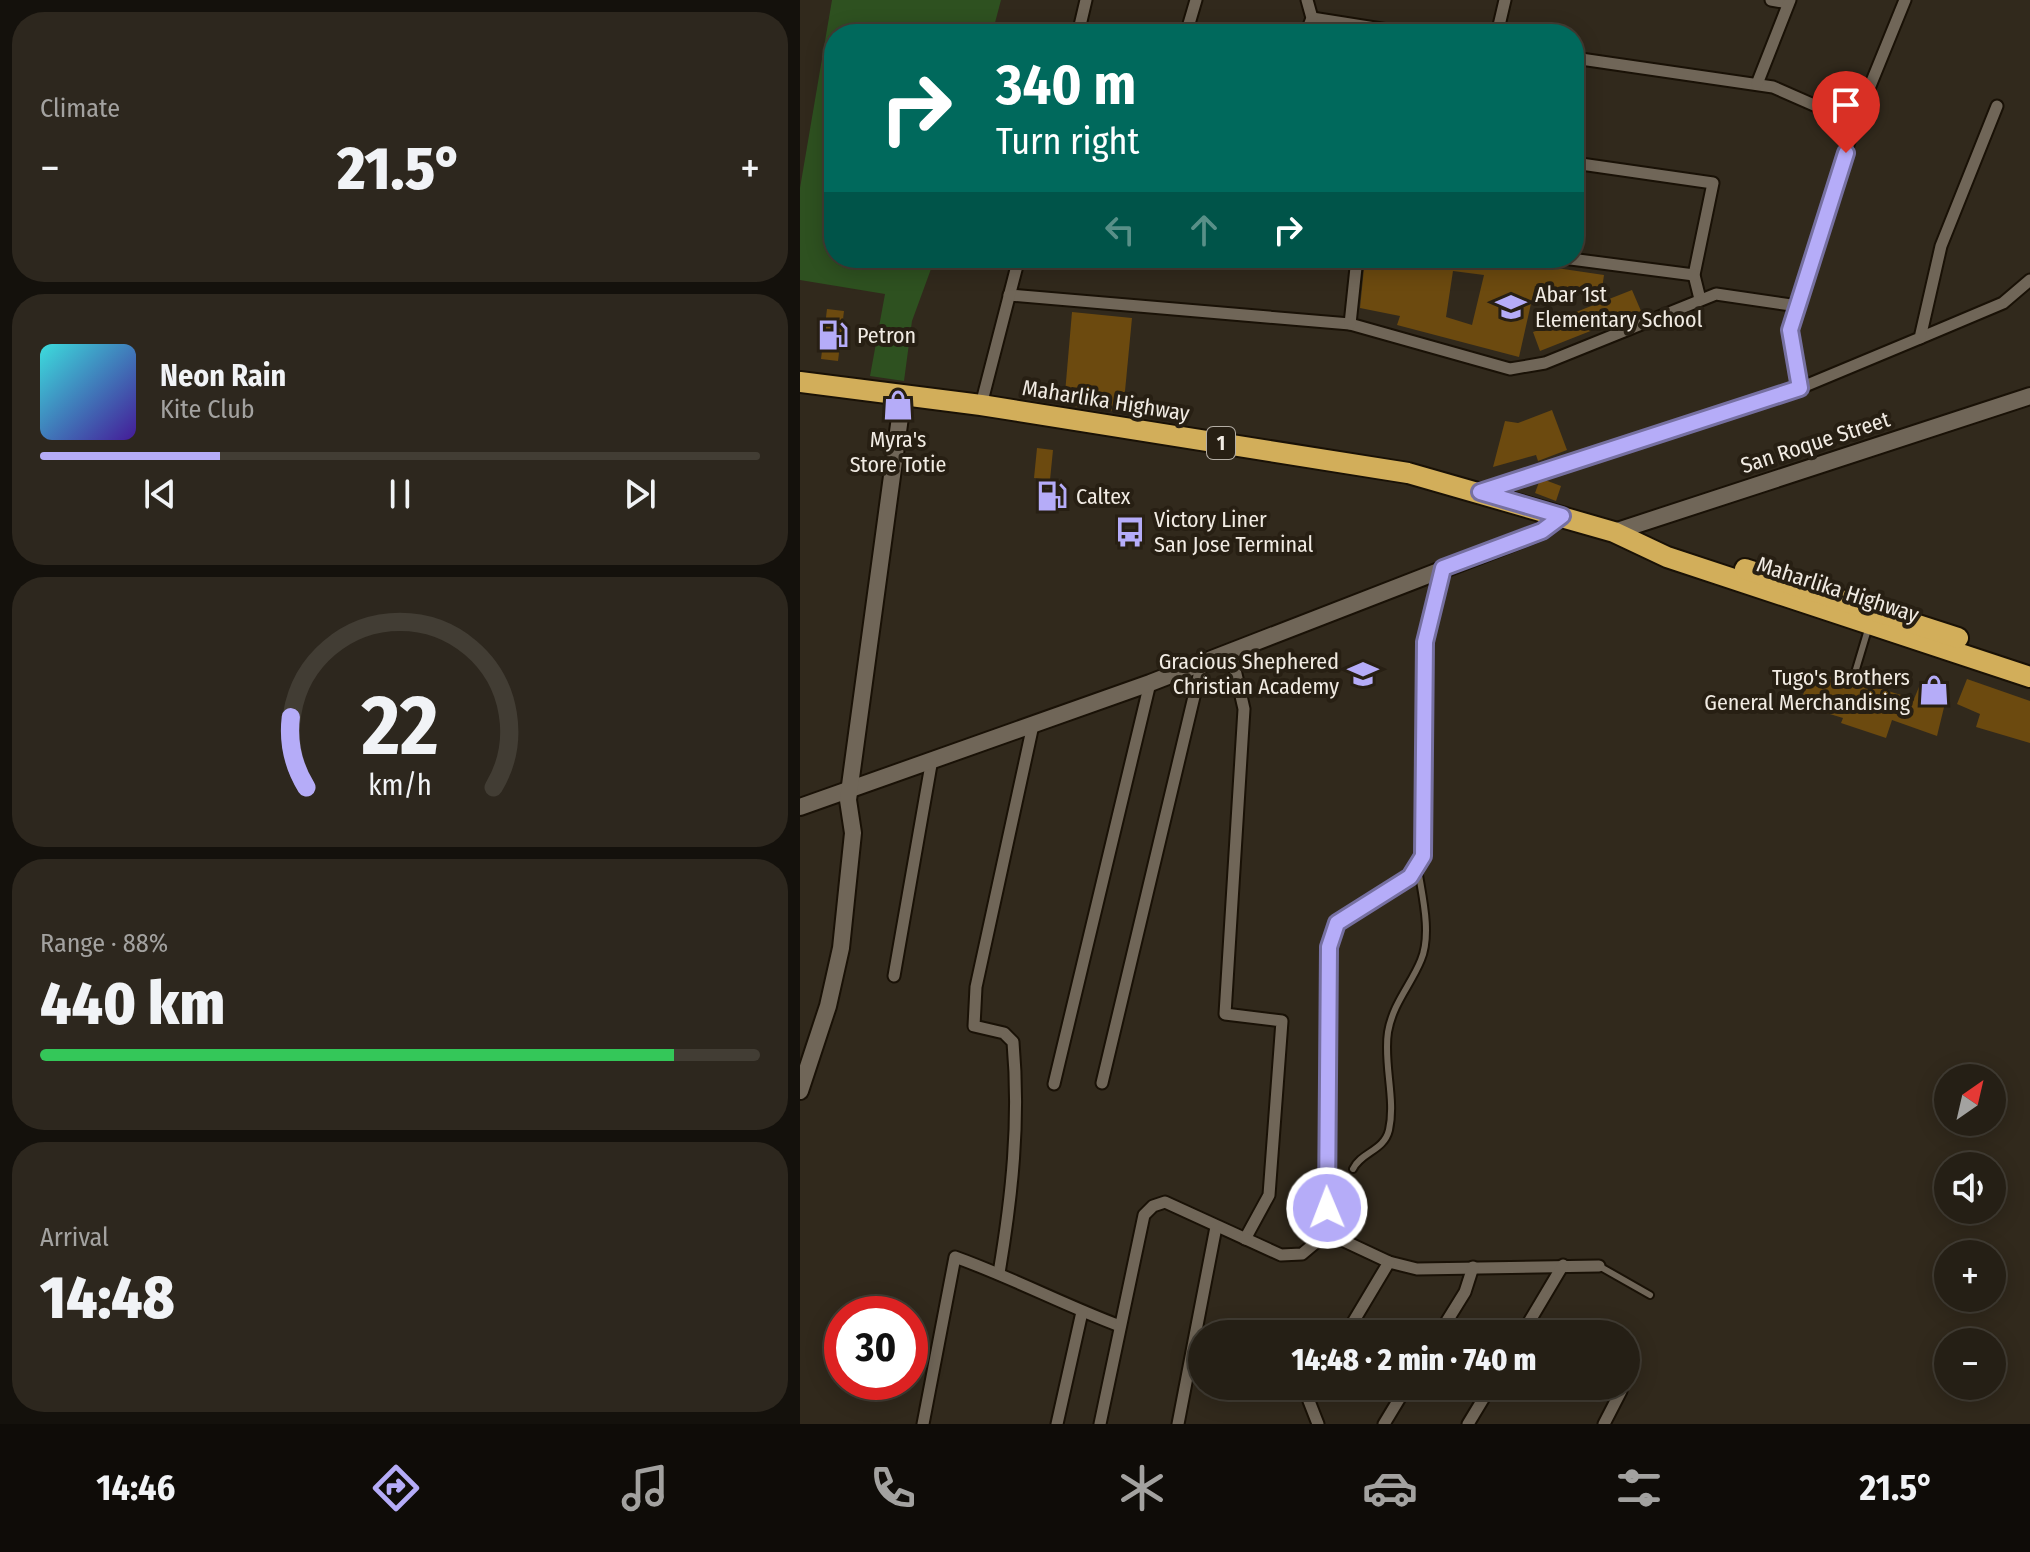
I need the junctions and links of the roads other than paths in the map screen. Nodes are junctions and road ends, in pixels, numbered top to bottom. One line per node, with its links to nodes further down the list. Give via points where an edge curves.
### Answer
1 (1086, 0): 9 (street)
2 (1196, 0): 10 (street)
3 (1307, 0): 8 (street)
4 (1505, 0): 13 (street)
5 (1771, 0): 7 (street)
6 (1905, 0): 17 (street)
7 (1789, 1): 15 (street)
8 (1312, 18): 11 (street); 12 (street)
9 (1080, 24)
10 (1189, 24)
11 (1310, 24)
12 (1350, 24)
13 (1499, 24)
14 (1584, 59): 15 (street)
15 (1757, 84): 17 (street, via 1793,94)
16 (1997, 106): 28 (street, via 1941,246)
17 (1855, 123): 26 (street)
18 (1584, 164): 22 (street, via 1713,183)
19 (1584, 261): 22 (street)
20 (1016, 268): 24 (street)
21 (1356, 268): 27 (street)
22 (1694, 275): 25 (street)
23 (2030, 280): 28 (street, via 2003,303)
24 (1009, 295): 27 (street); 33 (street)
25 (1700, 299): 26 (street, via 1724,293); 27 (street, via 1545,363 1510,369)
26 (1798, 306): 30 (street, via 1790,330)
27 (1350, 324)
28 (1920, 338): 30 (street)
29 (800, 382): 31 (highway, Maharlika Highway / 1)
30 (1800, 388): 34 (street)
31 (903, 395): 33 (highway, Maharlika Highway / 1); 48 (street)
32 (2030, 396): 36 (street, San Roque Street)
33 (981, 405): 34 (highway, Maharlika Highway / 1, via 1408,473)
34 (1480, 492): 35 (highway, Maharlika Highway / 1)
35 (1562, 516): 36 (highway, Maharlika Highway / 1); 37 (street, via 1542,531)
36 (1614, 532): 38 (highway, Maharlika Highway / 1, via 1674,546)
37 (1443, 568): 40 (street); 50 (street, via 1425,642 1425,834)
38 (1872, 618): 39 (highway, Maharlika Highway / 1); 43 (lane)
39 (1920, 633): 42 (highway, Maharlika Highway / 1); 44 (highway, Maharlika Highway / 1)
40 (1231, 652): 41 (street); 58 (street, via 1244,709 1225,1014 1282,1021 1269,1195)
41 (1202, 663): 45 (street); 52 (street)
42 (2030, 663)
43 (1854, 676)
44 (2030, 677)
45 (1150, 683): 46 (street); 53 (street)
46 (1033, 725): 47 (street); 63 (street, via 974,1016 974,1026 1004,1033 1013,1042 1017,1134)
47 (932, 759): 48 (street); 51 (street)
48 (851, 788): 49 (street); 54 (street, via 853,833 841,948)
49 (800, 807)
50 (1418, 869): 55 (lane, via 1423,957 1400,995 1388,1032 1389,1129 1382,1144); 57 (street, via 1350,912 1333,932 1329,947)
51 (894, 976)
52 (1102, 1083)
53 (1054, 1084)
54 (800, 1091)
55 (1353, 1169)
56 (1216, 1227): 58 (street); 69 (street, via 1165,1202 1144,1215); 77 (street)
57 (1327, 1233): 58 (street, via 1302,1254 1281,1255); 59 (street)
58 (1245, 1239)
59 (1389, 1262): 62 (street, via 1417,1269); 66 (street)
60 (1563, 1265): 61 (street); 62 (street); 68 (street)
61 (1599, 1266): 64 (lane)
62 (1473, 1267): 67 (street)
63 (999, 1273): 65 (street); 74 (street, via 955,1257)
64 (1650, 1295)
65 (1082, 1312): 69 (street); 75 (street)
66 (1354, 1320)
67 (1448, 1320)
68 (1530, 1320)
69 (1120, 1326): 76 (street)
70 (1309, 1400): 78 (street)
71 (1399, 1400): 79 (street)
72 (1483, 1400): 80 (street)
73 (1616, 1400): 81 (street)
74 (923, 1424)
75 (1057, 1424)
76 (1100, 1424)
77 (1178, 1424)
78 (1318, 1424)
79 (1384, 1424)
80 (1468, 1424)
81 (1604, 1424)

